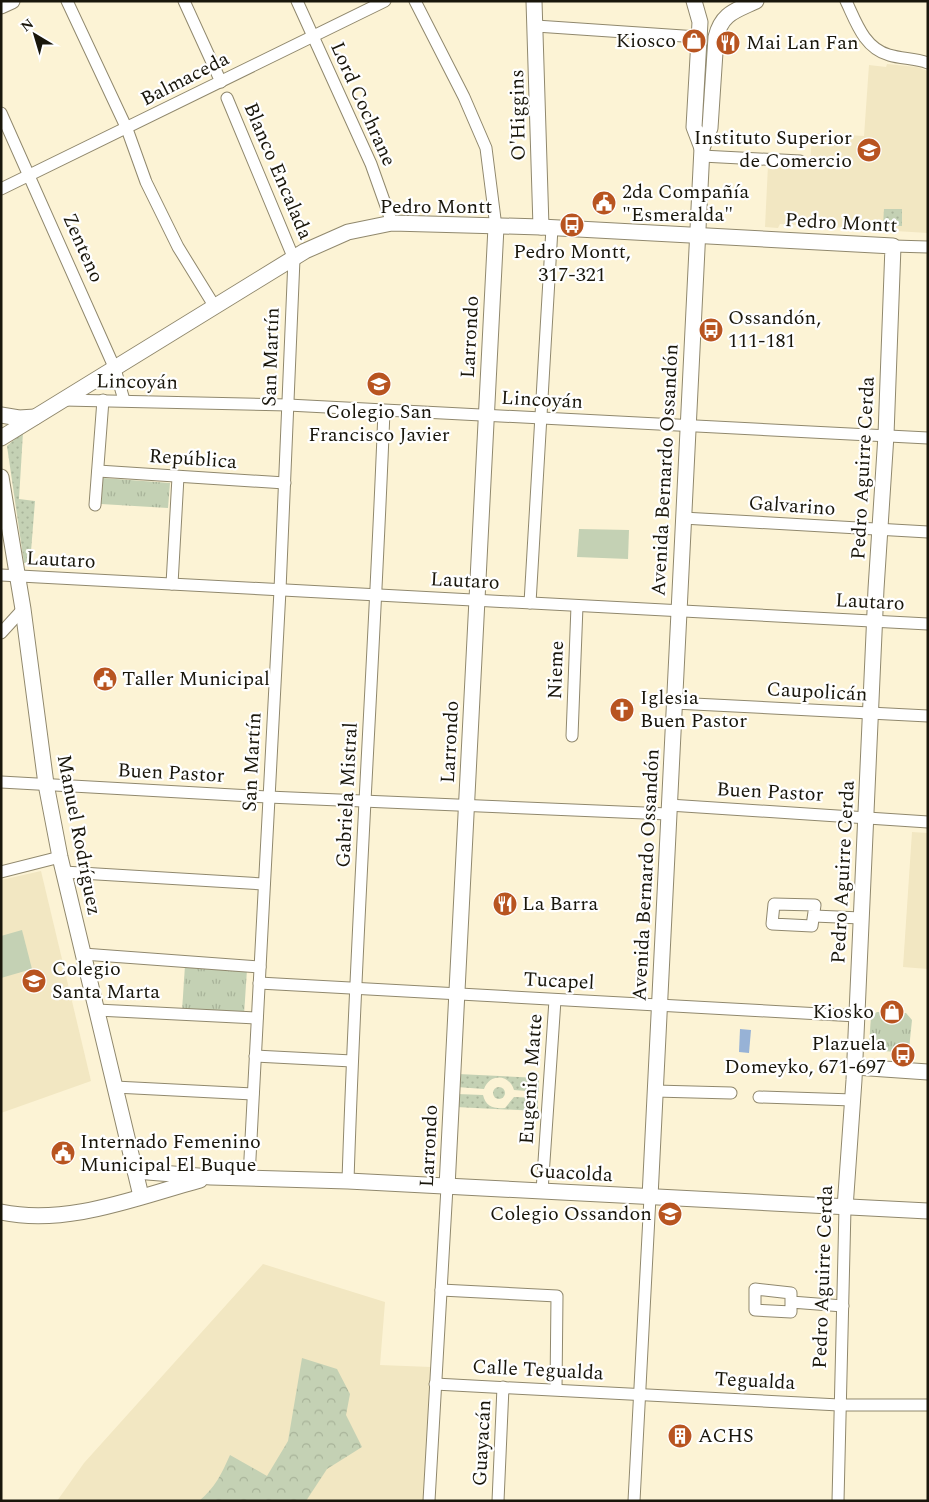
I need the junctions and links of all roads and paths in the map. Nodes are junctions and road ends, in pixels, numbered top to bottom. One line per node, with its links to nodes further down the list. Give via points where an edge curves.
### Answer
1 (12, 1): 11 (main road)
2 (67, 1): 19 (street)
3 (184, 1): 16 (street)
4 (297, 1): 13 (street, Lord Cochrane)
5 (385, 1): 13 (street, Balmaceda)
6 (415, 1): 25 (street, Larrondo, via 464,96 486,148)
7 (534, 1): 12 (main road, O'Higgins)
8 (694, 1): 14 (main road, Avenida Bernardo Ossandón, via 700,22)
9 (756, 1): 20 (main road, Avenida Bernardo Ossandón, via 719,23 710,128)
10 (846, 1): 15 (street, via 865,38 875,48 890,55)
11 (1, 6)
12 (536, 26): 14 (street); 26 (main road, O'Higgins)
13 (312, 37): 16 (street, Balmaceda); 24 (street, Lord Cochrane, via 371,164)
14 (698, 37): 20 (main road, Avenida Bernardo Ossandón, via 694,126)
15 (928, 63)
16 (221, 82): 19 (street, Balmaceda)
17 (227, 98): 30 (street, Blanco Encalada)
18 (1, 113): 22 (street, Zenteno)
19 (127, 129): 22 (street, Balmaceda); 31 (street, via 150,190 178,247)
20 (702, 152): 21 (street); 27 (main road, Avenida Bernardo Ossandón)
21 (800, 161)
22 (31, 176): 23 (street, Balmaceda); 32 (street, Zenteno)
23 (1, 189)
24 (392, 223): 25 (main road, Pedro Montt); 30 (main road, Pedro Montt, via 348,232)
25 (496, 227): 26 (main road, Pedro Montt); 39 (main road, Larrondo)
26 (546, 228): 27 (main road, Pedro Montt); 41 (street)
27 (697, 236): 28 (main road, Pedro Montt); 42 (main road, Avenida Bernardo Ossandón)
28 (893, 246): 29 (street, Pedro Montt); 43 (main road, Pedro Aguirre Cerda)
29 (928, 247)
30 (294, 259): 31 (main road, Pedro Montt); 36 (street, San Martín)
31 (215, 307): 32 (main road, Pedro Montt)
32 (115, 368): 33 (main road, Pedro Montt); 35 (street, Zenteno)
33 (64, 400): 34 (street, Lincoyán); 40 (main road, Pedro Montt)
34 (102, 400): 35 (street, Lincoyán); 46 (street)
35 (124, 400): 36 (street, Lincoyán)
36 (288, 405): 37 (street, Lincoyán); 49 (street, San Martín)
37 (384, 411): 39 (street, Lincoyán); 58 (street, Gabriela Mistral)
38 (1, 415): 40 (main road)
39 (486, 415): 41 (street, Lincoyán); 59 (main road, Larrondo)
40 (36, 417): 44 (main road, Pedro Montt)
41 (542, 419): 42 (street, Lincoyán); 60 (street)
42 (686, 426): 43 (street, Lincoyán); 51 (main road, Avenida Bernardo Ossandón)
43 (886, 435): 45 (street, Lincoyán); 52 (main road, Pedro Aguirre Cerda)
44 (1, 438)
45 (928, 438)
46 (98, 471): 48 (street, República); 50 (street)
47 (1, 477): 55 (main road, Manuel Rodríguez)
48 (178, 477): 49 (street, República); 56 (street)
49 (285, 483): 57 (street, San Martín)
50 (95, 505)
51 (683, 518): 52 (street, Galvarino); 63 (main road, Avenida Bernardo Ossandón)
52 (881, 530): 53 (street, Galvarino); 64 (main road, Pedro Aguirre Cerda)
53 (928, 532)
54 (1, 575): 55 (street, Lautaro)
55 (17, 576): 56 (street, Lautaro); 62 (main road, Manuel Rodríguez)
56 (172, 584): 57 (street, Lautaro)
57 (280, 590): 58 (street, Lautaro); 73 (street, San Martín)
58 (377, 595): 59 (street, Lautaro); 74 (street, Gabriela Mistral)
59 (477, 600): 60 (street, Lautaro); 75 (main road, Larrondo)
60 (530, 603): 61 (street, Lautaro)
61 (577, 606): 63 (street, Lautaro); 70 (street, Nieme)
62 (23, 609): 66 (street); 72 (main road, Manuel Rodríguez)
63 (678, 611): 64 (street, Lautaro); 67 (main road, Avenida Bernardo Ossandón)
64 (875, 621): 65 (street, Lautaro); 68 (main road, Pedro Aguirre Cerda)
65 (928, 624)
66 (1, 633)
67 (674, 703): 68 (street, Caupolicán); 76 (main road, Avenida Bernardo Ossandón)
68 (871, 713): 69 (street, Caupolicán); 77 (main road, Pedro Aguirre Cerda)
69 (928, 716)
70 (572, 736)
71 (1, 782): 72 (street, Buen Pastor)
72 (46, 784): 73 (street, Buen Pastor); 79 (main road, Manuel Rodríguez)
73 (268, 797): 74 (street, Buen Pastor); 82 (street, San Martín)
74 (366, 800): 75 (street, Buen Pastor); 88 (street, Gabriela Mistral)
75 (467, 805): 76 (street, Buen Pastor); 89 (main road, Larrondo)
76 (669, 809): 77 (street, Buen Pastor); 91 (main road, Avenida Bernardo Ossandón)
77 (866, 816): 78 (street, Buen Pastor); 84 (main road, Pedro Aguirre Cerda)
78 (928, 822)
79 (60, 857): 80 (street); 81 (main road, Manuel Rodríguez)
80 (1, 872)
81 (64, 872): 82 (street); 85 (main road, Manuel Rodríguez)
82 (264, 884): 86 (street, San Martín)
83 (814, 916): 84 (street)
84 (861, 918): 93 (main road, Pedro Aguirre Cerda)
85 (83, 954): 86 (street); 92 (main road, Manuel Rodríguez)
86 (260, 967): 87 (street, San Martín)
87 (259, 983): 88 (street, Tucapel); 94 (street, San Martín)
88 (355, 988): 89 (street, Tucapel); 96 (street, Gabriela Mistral)
89 (457, 995): 90 (street, Tucapel); 109 (main road, Larrondo)
90 (555, 1000): 91 (street, Tucapel); 110 (street, Eugenio Matte)
91 (659, 1006): 93 (street, Tucapel); 100 (main road, Avenida Bernardo Ossandón)
92 (97, 1010): 94 (street); 99 (main road, Manuel Rodríguez)
93 (857, 1016): 97 (main road, Pedro Aguirre Cerda)
94 (257, 1018): 95 (street, San Martín)
95 (255, 1056): 96 (street); 102 (street, San Martín)
96 (352, 1061): 108 (street, Gabriela Mistral)
97 (854, 1067): 98 (main road); 104 (main road, Pedro Aguirre Cerda)
98 (928, 1072)
99 (115, 1087): 102 (street); 105 (main road, Manuel Rodríguez)
100 (655, 1091): 101 (street); 112 (main road, Avenida Bernardo Ossandón)
101 (732, 1093)
102 (253, 1094): 107 (street, San Martín)
103 (759, 1097): 104 (street)
104 (853, 1100): 113 (main road, Pedro Aguirre Cerda)
105 (135, 1171): 106 (main road, Guacolda); 111 (main road, Manuel Rodríguez)
106 (211, 1177): 107 (main road, Guacolda); 111 (main road, Guacolda)
107 (249, 1177): 108 (main road, Guacolda)
108 (348, 1181): 109 (main road, Guacolda)
109 (447, 1187): 110 (main road, Guacolda); 116 (street, Larrondo)
110 (542, 1191): 112 (main road, Guacolda)
111 (141, 1196): 115 (main road, Guacolda, via 107,1207 63,1214 19,1216)
112 (650, 1197): 113 (main road, Guacolda); 122 (street, Avenida Bernardo Ossandón)
113 (845, 1208): 114 (main road, Guacolda); 118 (street, Pedro Aguirre Cerda)
114 (928, 1211)
115 (1, 1212)
116 (441, 1290): 119 (street, Larrondo); 121 (street, via 557,1296)
117 (791, 1302): 118 (street)
118 (843, 1306): 123 (street, Pedro Aguirre Cerda)
119 (435, 1384): 120 (street, Calle Tegualda); 125 (street, Larrondo)
120 (503, 1387): 121 (street, Calle Tegualda); 126 (street, Guayacán)
121 (556, 1389): 122 (street, Calle Tegualda)
122 (640, 1393): 123 (street, Tegualda); 127 (street, Avenida Bernardo Ossandón)
123 (838, 1405): 124 (street, Tegualda); 128 (street, Pedro Aguirre Cerda)
124 (928, 1405)
125 (430, 1501)
126 (498, 1501)
127 (634, 1501)
128 (838, 1501)

